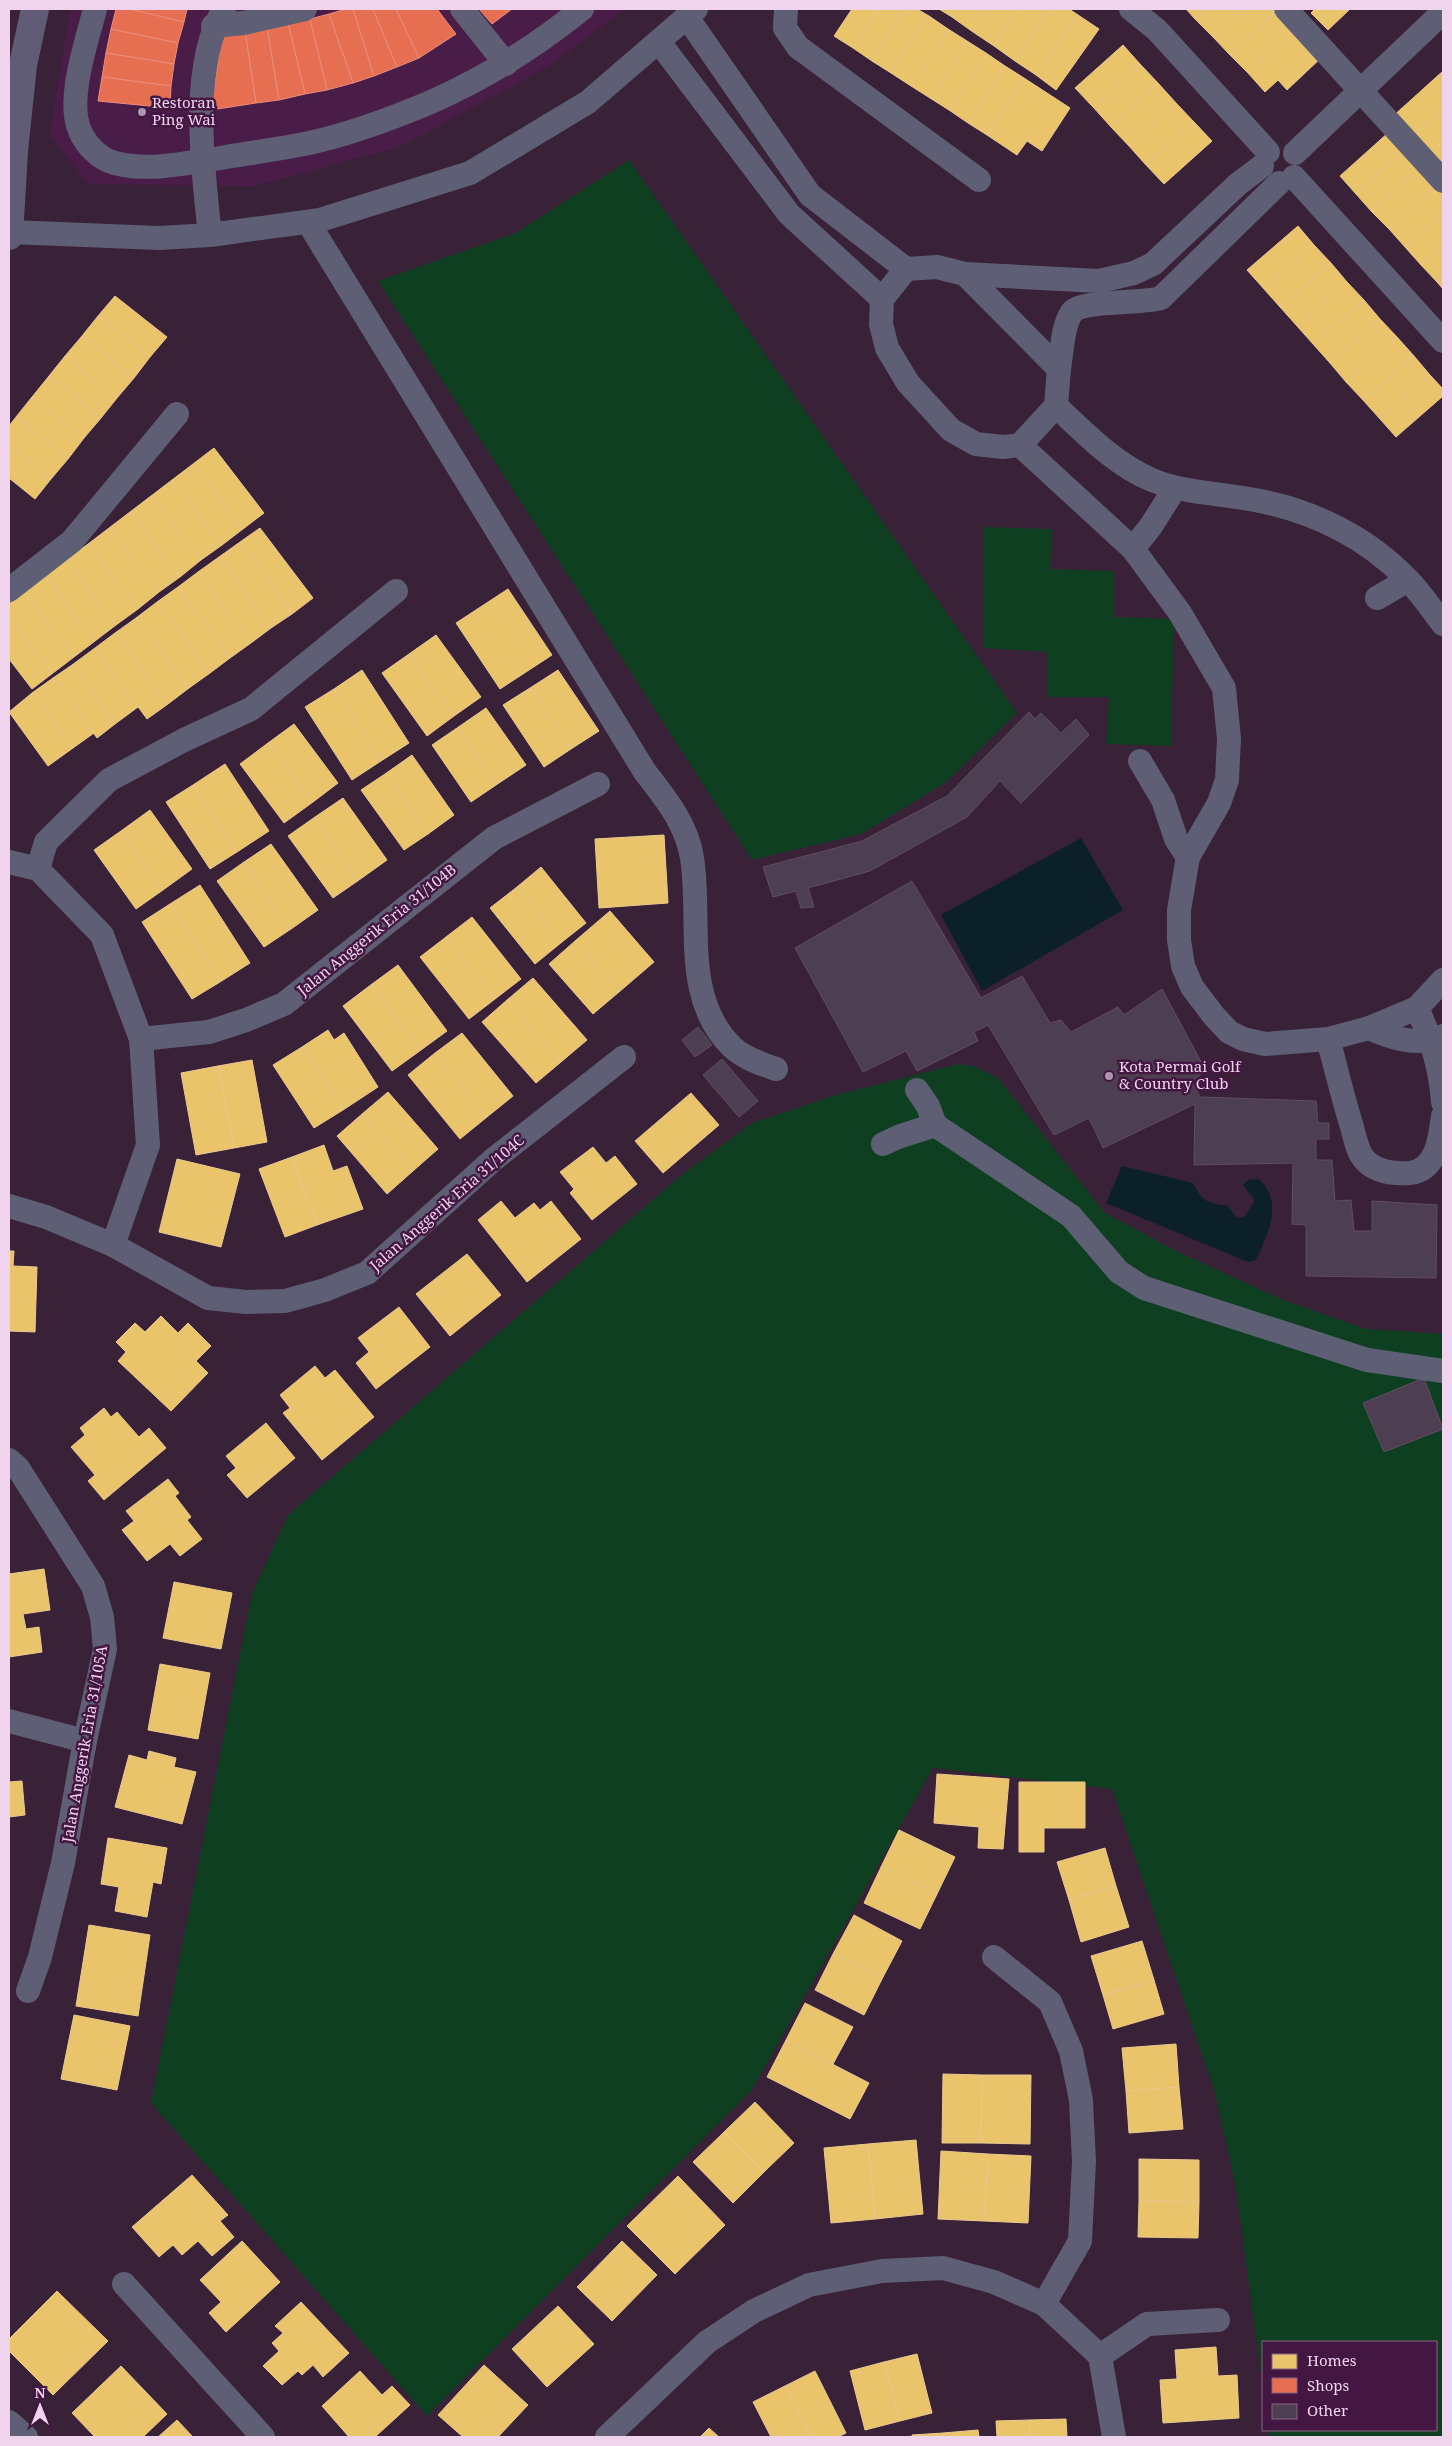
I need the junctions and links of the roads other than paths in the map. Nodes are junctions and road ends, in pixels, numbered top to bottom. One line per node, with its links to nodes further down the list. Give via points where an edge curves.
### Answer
1 (35, 9): 23 (main road, via 23,65)
2 (95, 9): 17 (street, via 75,109 79,131 90,147 96,155 114,163 146,167)
3 (305, 9): 11 (street, via 244,23)
4 (462, 9): 13 (street)
5 (582, 9): 13 (street)
6 (786, 9): 18 (street, via 785,28 798,47)
7 (1131, 9): 16 (street, via 1158,30)
8 (1286, 9): 14 (street)
9 (692, 13): 12 (street); 27 (street, via 810,195)
10 (1439, 14): 14 (street)
11 (219, 18): 17 (street, via 203,90)
12 (659, 42): 21 (street, via 588,102 470,173); 29 (street, via 789,214)
13 (506, 64): 17 (street, via 432,102 370,126 311,143)
14 (1362, 89): 15 (street); 20 (street)
15 (1295, 154): 16 (street, via 1287,148 1277,147); 19 (street, via 1299,161 1298,170)
16 (1265, 159): 19 (street, via 1268,178); 22 (street)
17 (202, 161): 24 (street)
18 (979, 180)
19 (1287, 180): 26 (street); 30 (street)
20 (1443, 181)
21 (308, 222): 24 (street); 54 (street, via 645,772 678,817 692,857 696,950 709,1015 733,1048)
22 (1190, 229): 26 (street); 28 (street, via 1153,264 1120,278 1098,281)
23 (9, 232): 24 (street, via 160,238); 25 (main road)
24 (210, 235)
25 (9, 236)
26 (1212, 251): 31 (street, via 1161,298 1148,302 1082,305 1072,311)
27 (906, 269): 28 (street, via 937,267); 29 (street)
28 (966, 274): 31 (street)
29 (882, 299): 34 (street, via 881,324 887,348 908,383 951,430 976,444)
30 (1443, 341)
31 (1059, 369): 32 (street)
32 (1056, 406): 34 (street); 35 (street, via 1107,453 1150,479)
33 (176, 414): 38 (street, via 72,541)
34 (1020, 445): 36 (street)
35 (1175, 488): 36 (street); 37 (street, via 1259,500 1321,519 1337,526 1380,556)
36 (1133, 549): 44 (street, via 1180,613 1224,688 1229,739 1227,780 1219,803)
37 (1408, 580): 40 (street); 41 (street)
38 (9, 590)
39 (396, 591): 46 (street, via 251,709 109,780 46,842)
40 (1377, 598)
41 (1443, 624)
42 (1140, 761): 44 (street, via 1163,800 1176,839)
43 (598, 784): 50 (street, Jalan Anggerik Eria 31/104B, via 494,838 284,1004 209,1032)
44 (1188, 857): 51 (street, via 1181,895 1179,940 1183,966 1192,987 1214,1016 1229,1032 1265,1044)
45 (9, 862): 46 (street)
46 (38, 869): 50 (street, via 102,935)
47 (1443, 980): 48 (street)
48 (1416, 1008): 49 (street); 52 (street)
49 (1369, 1028): 51 (street); 52 (street, via 1389,1038)
50 (141, 1038): 61 (street, via 148,1145)
51 (1328, 1038): 57 (street, via 1356,1141 1363,1159 1374,1168 1400,1174 1426,1168 1436,1150)
52 (1438, 1039): 56 (street)
53 (624, 1057): 61 (street, Jalan Anggerik Eria 31/104C, via 494,1159 367,1273 326,1290 285,1301 246,1302 208,1298)
54 (776, 1070)
55 (917, 1090): 58 (street)
56 (1443, 1102)
57 (1443, 1116)
58 (936, 1125): 59 (street); 62 (street, via 1072,1216 1119,1272 1144,1288 1367,1360)
59 (883, 1144)
60 (9, 1206): 61 (street, Jalan Anggerik Eria 31/104C, via 46,1216)
61 (113, 1245)
62 (1443, 1371)
63 (9, 1460): 65 (street, Jalan Anggerik Eria 31/105A, via 18,1468 93,1586 102,1617 105,1649)
64 (9, 1722): 65 (street)
65 (85, 1741): 67 (street, Jalan Anggerik Eria 31/105A, via 63,1863 40,1957)
66 (994, 1957): 69 (street, via 1050,2002 1072,2051 1081,2100 1084,2161 1080,2241)
67 (28, 1991)
68 (124, 2284): 74 (street)
69 (1044, 2304): 71 (street); 75 (street, via 994,2282 943,2268 882,2271 809,2285 754,2311 707,2342)
70 (1218, 2320): 71 (street, via 1148,2324)
71 (1100, 2356): 76 (street)
72 (9, 2422): 73 (street)
73 (26, 2437)
74 (263, 2437)
75 (608, 2437)
76 (1114, 2437)

